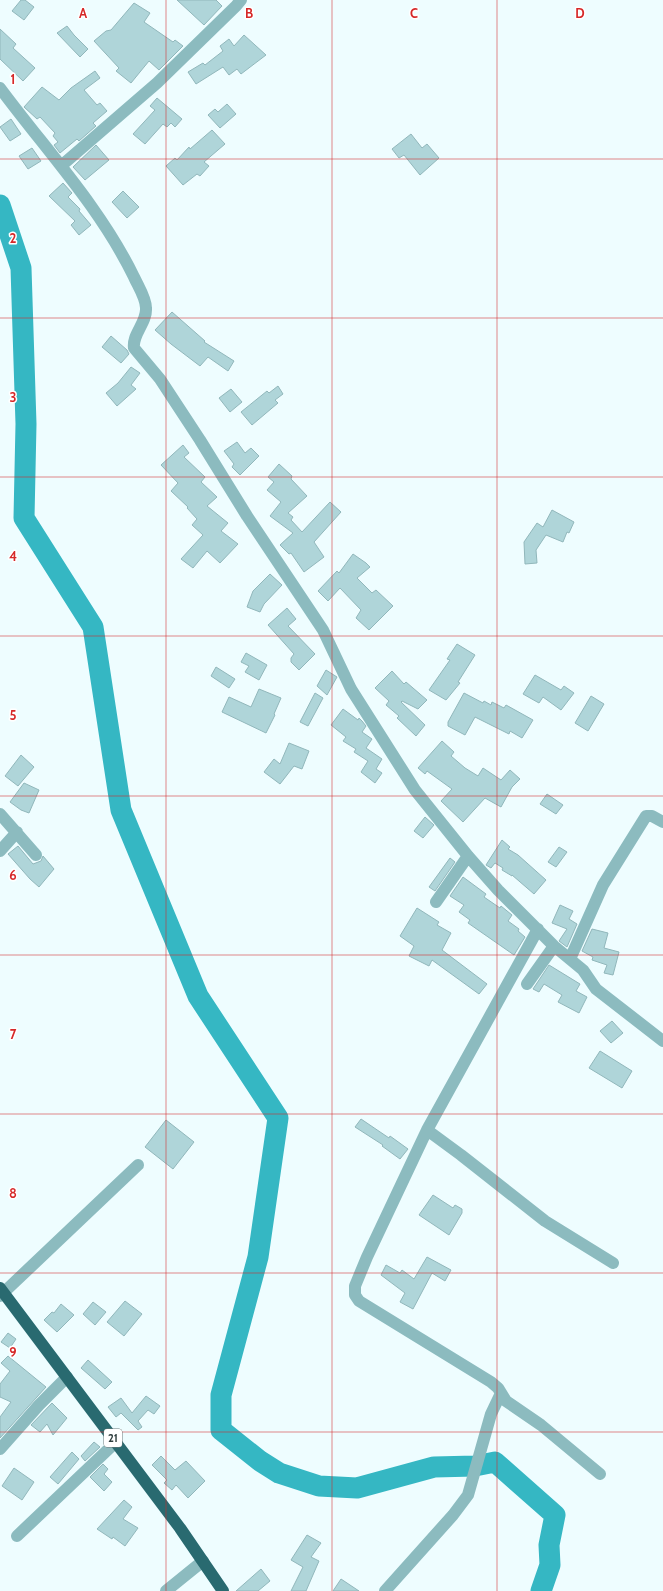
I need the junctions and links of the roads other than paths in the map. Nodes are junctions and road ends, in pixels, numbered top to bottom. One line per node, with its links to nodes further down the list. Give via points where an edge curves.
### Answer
1 (241, 0): 3 (street, via 157,83)
2 (0, 88): 3 (street)
3 (61, 166): 9 (street, via 94,208 141,294 146,308 134,338 134,348 160,379 323,630 351,689 415,790)
4 (0, 814): 6 (street)
5 (663, 822): 13 (street, via 646,816 603,884)
6 (17, 832): 7 (street); 8 (street)
7 (0, 851)
8 (36, 855)
9 (468, 856): 10 (street); 11 (street)
10 (436, 902)
11 (538, 929): 12 (street); 16 (street)
12 (554, 946): 13 (street); 14 (street)
13 (570, 959): 15 (street, via 584,970 596,989)
14 (526, 984)
15 (662, 1037)
16 (426, 1130): 18 (street, via 462,1155 545,1221); 21 (street, via 367,1257 355,1286 355,1295 359,1301 491,1382)
17 (138, 1165): 19 (street)
18 (613, 1263)
19 (1, 1292): 20 (highway, 21)
20 (67, 1377): 22 (highway, 21); 23 (street, via 39,1404)
21 (501, 1393): 24 (street, via 506,1402 541,1425); 29 (street, via 488,1425 468,1495)
22 (116, 1442): 25 (street); 26 (highway, 21)
23 (0, 1450)
24 (600, 1474)
25 (17, 1536)
26 (203, 1561): 27 (street); 28 (highway, 21)
27 (166, 1591)
28 (223, 1591)
29 (385, 1591)

